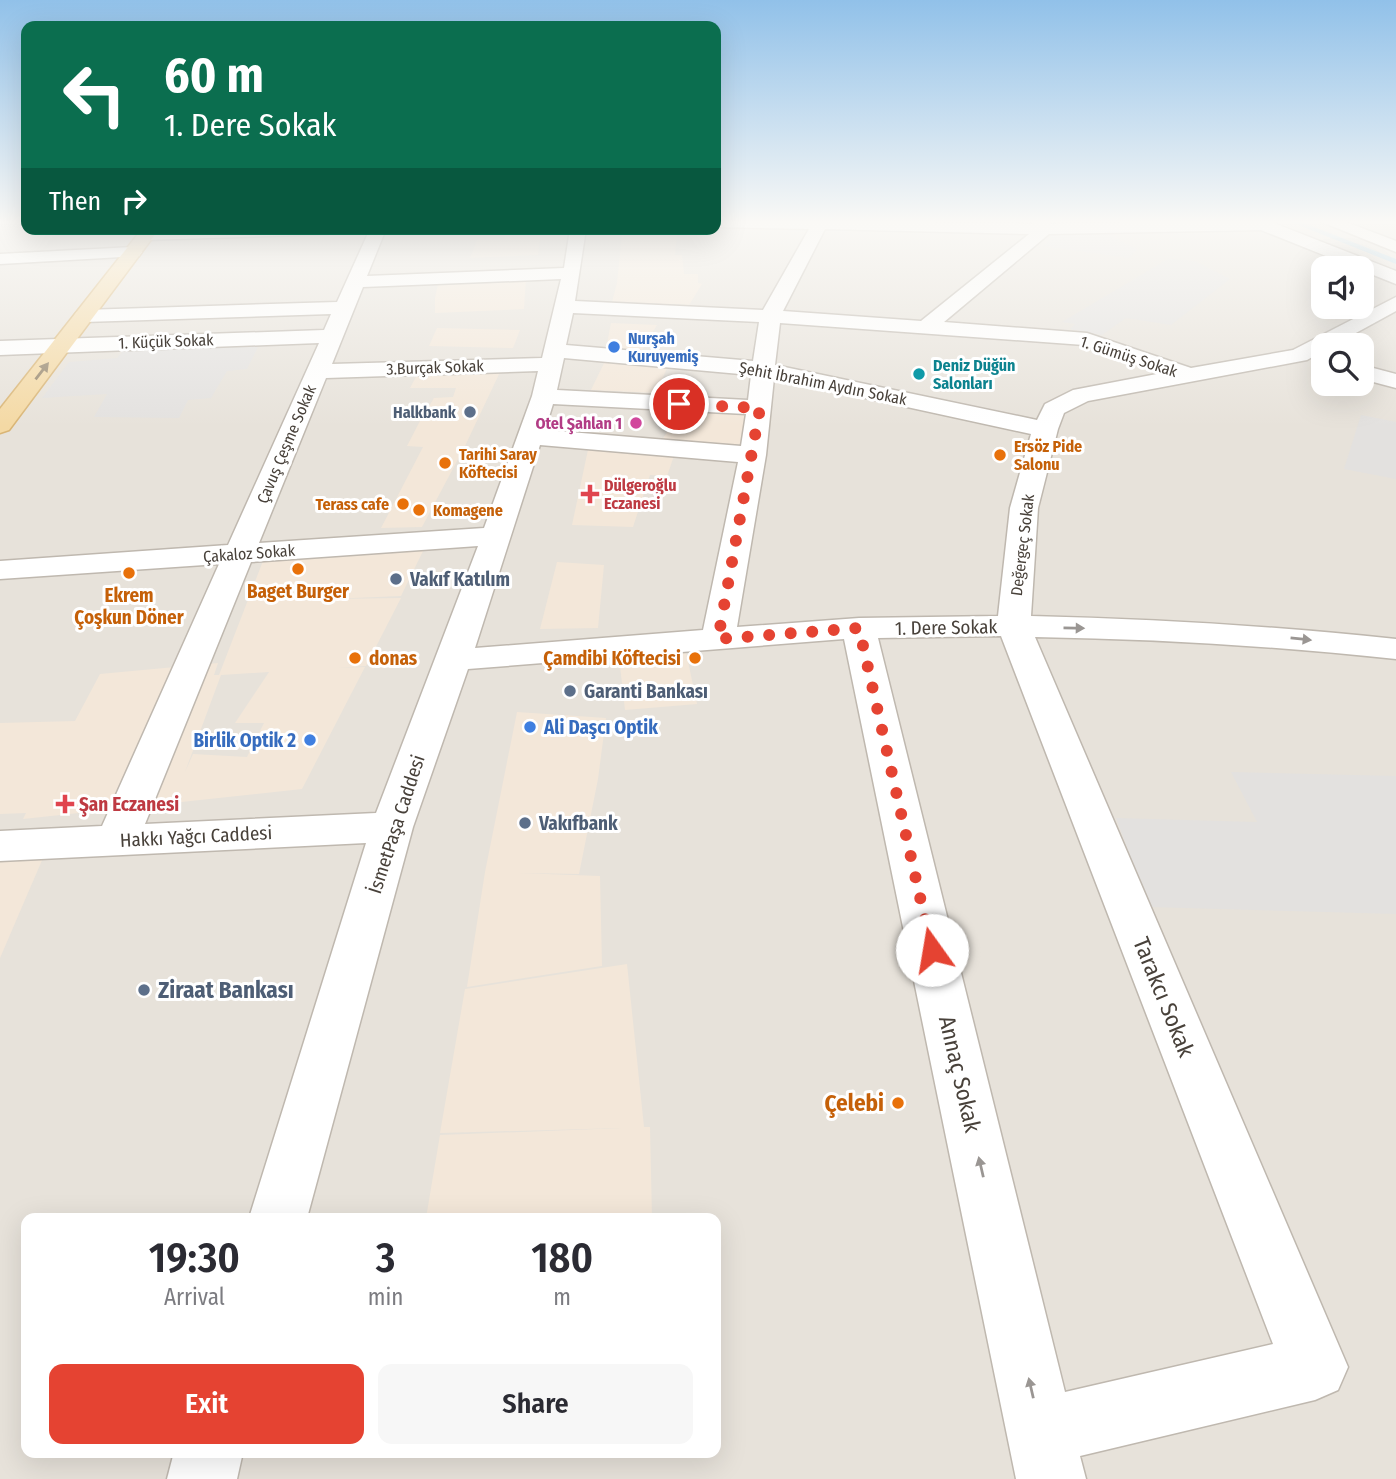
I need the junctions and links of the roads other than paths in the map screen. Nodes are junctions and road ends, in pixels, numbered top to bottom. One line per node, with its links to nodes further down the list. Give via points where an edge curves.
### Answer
1 (105, 289): 9 (main road)
2 (352, 289): 8 (street, Çavuş Çeşme Sokak)
3 (569, 289): 7 (street)
4 (784, 289): 10 (street)
5 (969, 289): 11 (street)
6 (1396, 303): 12 (street, Değergeç Sokak)
7 (565, 307): 10 (street, 1. Gümüş Sokak); 16 (street)
8 (344, 308): 9 (street); 13 (street, Çavuş Çeşme Sokak)
9 (84, 316): 14 (main road)
10 (770, 316): 11 (street, 1. Gümüş Sokak); 18 (street)
11 (927, 326): 21 (street, 1. Gümüş Sokak, via 1087,339)
12 (1350, 333)
13 (332, 336): 14 (street, 1. Küçük Sokak); 19 (street, Çavuş Çeşme Sokak)
14 (62, 344): 15 (street, 1. Küçük Sokak); 25 (main road, one-way to 14)
15 (0, 348)
16 (554, 357): 18 (street, Şehit İbrahim Aydın Sokak); 19 (street, 3.Burçak Sokak); 23 (street)
17 (1311, 358): 21 (street, Değergeç Sokak)
18 (764, 369): 24 (street); 26 (street, Şehit İbrahim Aydın Sokak)
19 (317, 371): 30 (street, Çavuş Çeşme Sokak)
20 (1374, 375): 22 (street)
21 (1191, 376): 26 (street, Değergeç Sokak, via 1081,395 1054,409)
22 (1396, 381)
23 (544, 396): 24 (street); 27 (street)
24 (760, 408): 28 (street)
25 (0, 425)
26 (1045, 429): 32 (street, Değergeç Sokak, via 1024,508)
27 (529, 436): 28 (street); 29 (street, İsmetPaşa Caddesi)
28 (753, 455): 34 (street)
29 (497, 537): 30 (street, Çakaloz Sokak); 36 (street, İsmetPaşa Caddesi)
30 (239, 554): 31 (street, Çakaloz Sokak); 38 (street, Çavuş Çeşme Sokak)
31 (0, 570)
32 (1014, 626): 33 (street, 1. Dere Sokak); 35 (street, 1. Dere Sokak, one-way to 35, via 1295,638); 41 (street, Tarakcı Sokak, via 1315,1367)
33 (859, 628): 34 (street, 1. Dere Sokak); 41 (street, Annaç Sokak, one-way to 33)
34 (718, 639): 36 (street, 1. Dere Sokak)
35 (1396, 649)
36 (454, 660): 37 (street, İsmetPaşa Caddesi)
37 (393, 827): 38 (street, Hakkı Yağcı Caddesi); 40 (street, İsmetPaşa Caddesi)
38 (117, 840): 39 (street, Hakkı Yağcı Caddesi)
39 (0, 846)
40 (279, 1213)
41 (1046, 1455)
42 (207, 1458): 43 (street)
43 (202, 1479)

